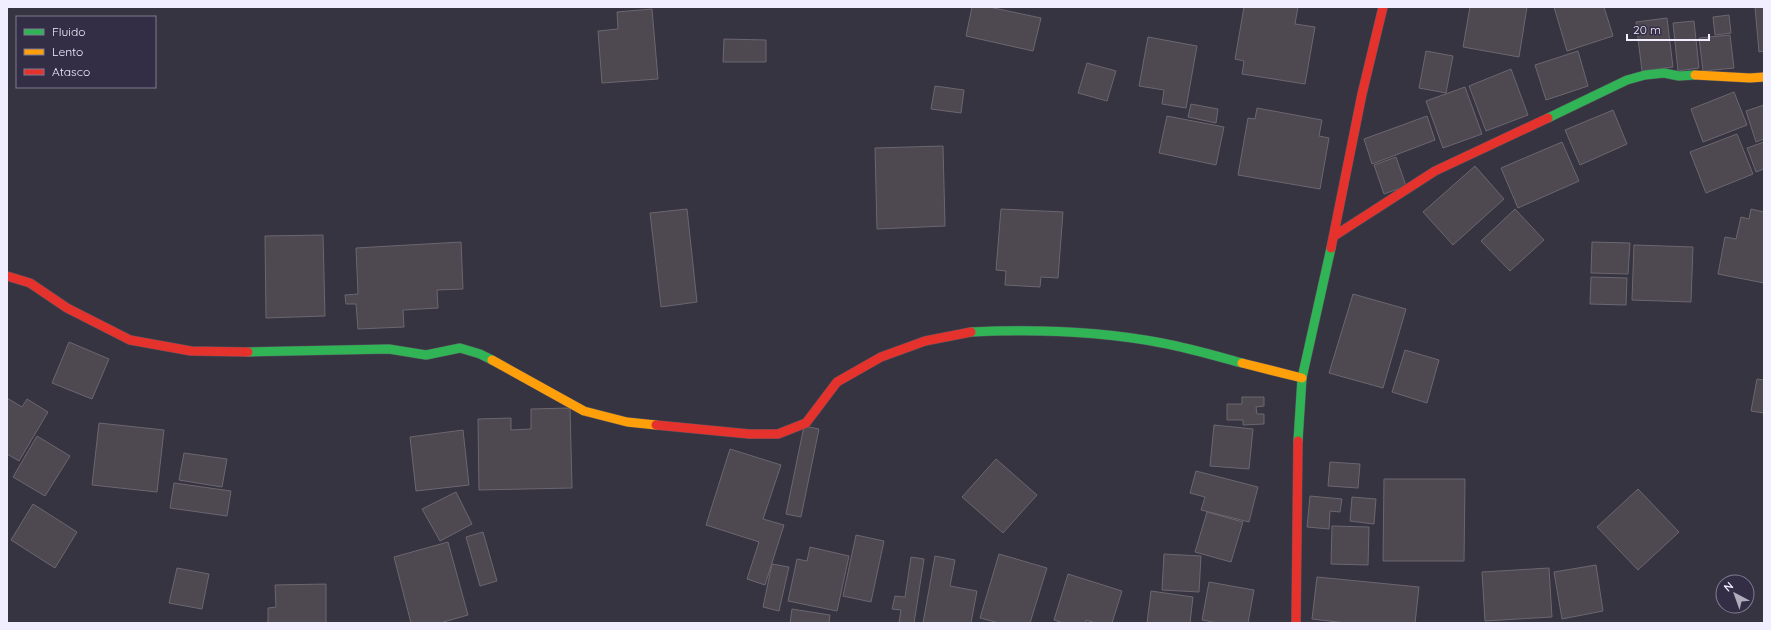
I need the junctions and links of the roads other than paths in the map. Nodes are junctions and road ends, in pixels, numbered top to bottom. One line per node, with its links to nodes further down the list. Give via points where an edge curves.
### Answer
1 (1383, 7): 3 (street, via 1362,94)
2 (1764, 77): 3 (street, via 1700,74 1679,76 1664,73 1627,80 1435,171)
3 (1334, 236): 5 (street)
4 (7, 276): 5 (street, via 30,283 68,308 130,340 199,351 389,349 426,355 460,348 480,354 584,411 627,422 749,434 778,434 806,423 837,382 881,357 924,341 970,332 1077,332 1162,343)
5 (1302, 378): 6 (street, via 1298,450)
6 (1296, 623)

